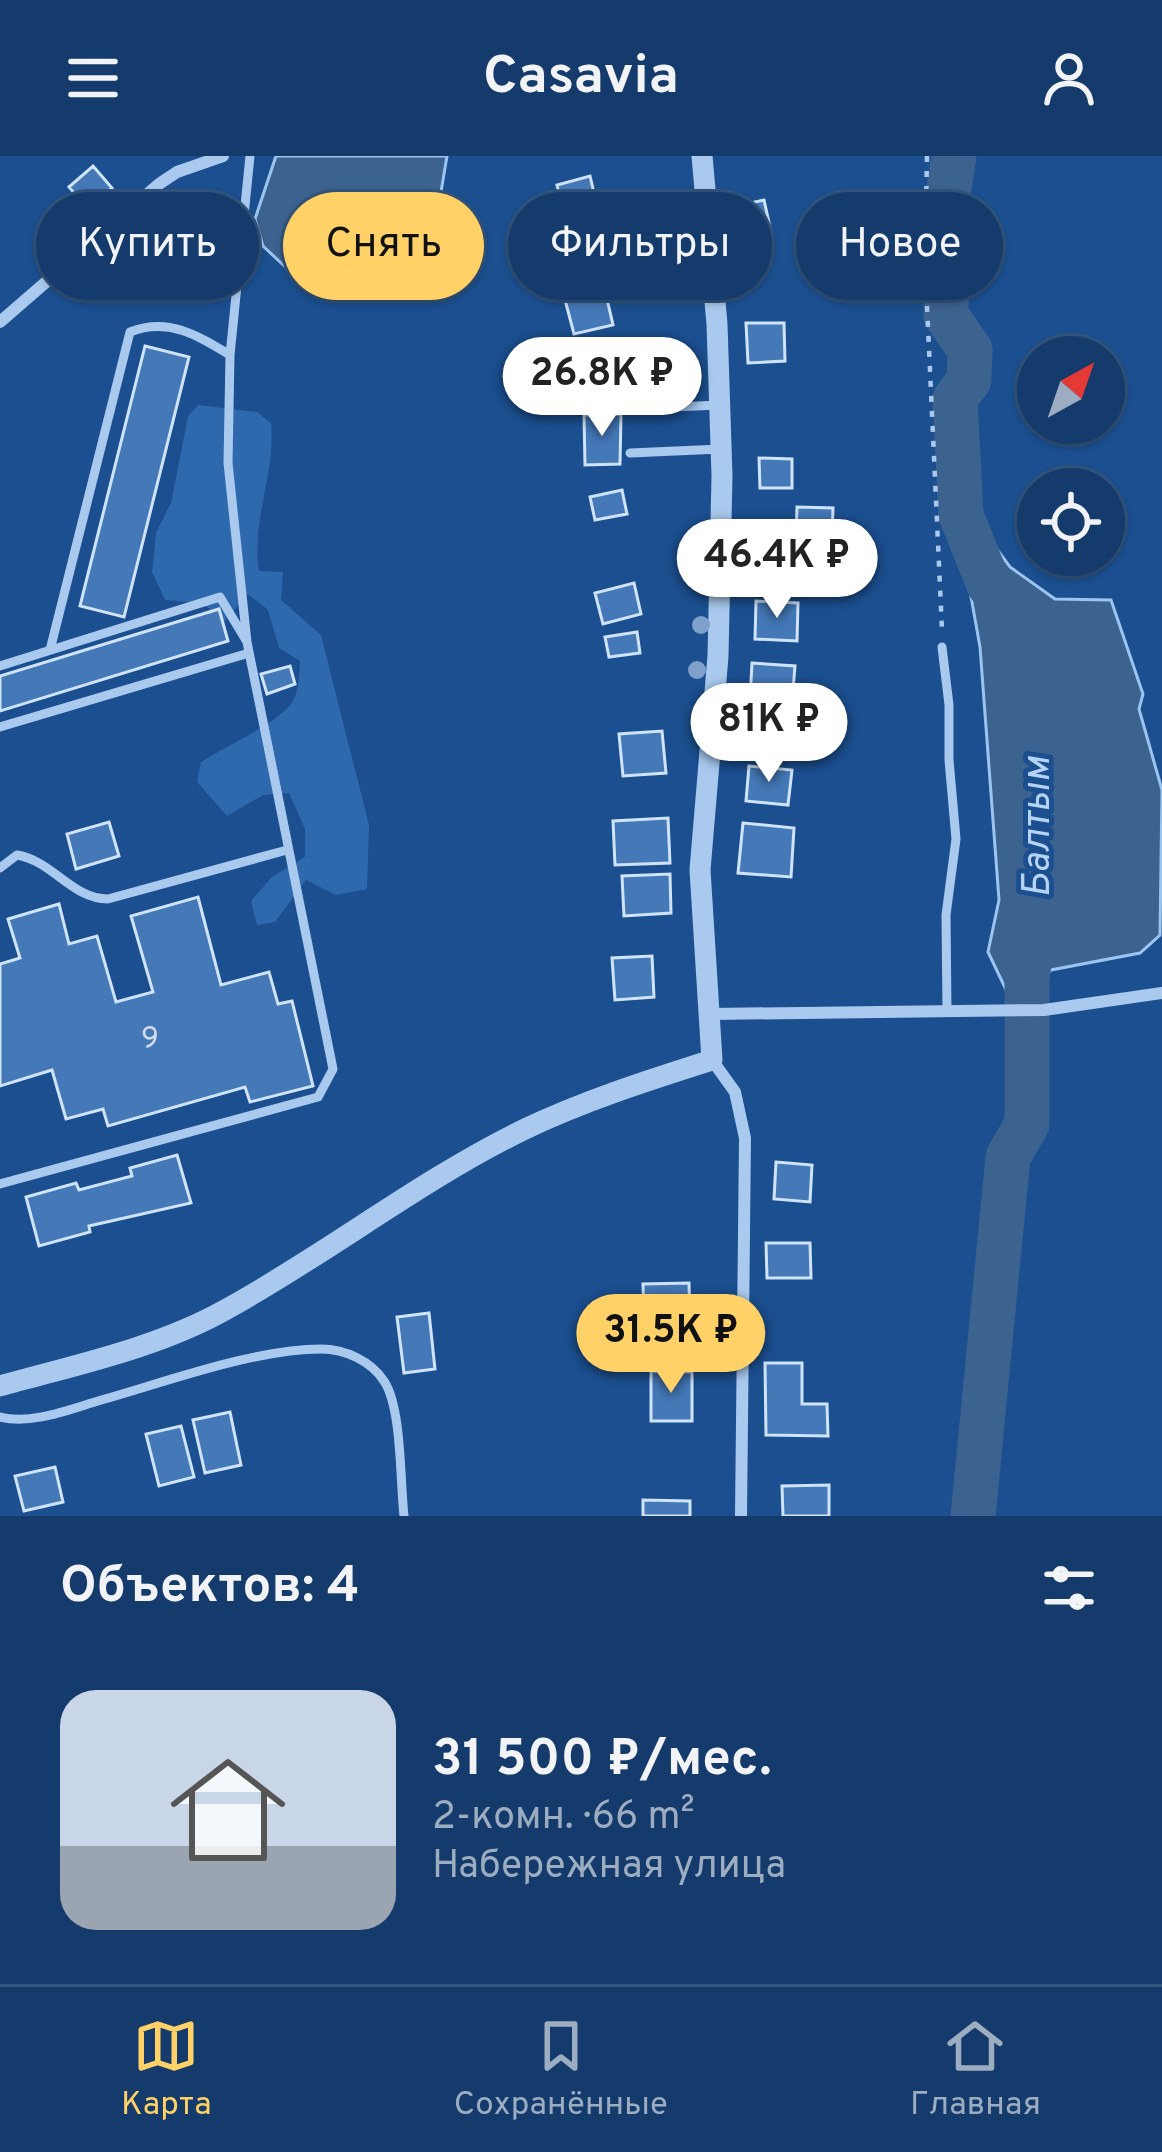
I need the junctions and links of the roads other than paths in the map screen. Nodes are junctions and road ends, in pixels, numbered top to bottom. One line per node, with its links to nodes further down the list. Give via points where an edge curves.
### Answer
1 (223, 156): 6 (street, via 159,184)
2 (250, 156): 7 (lane)
3 (701, 156): 4 (street)
4 (705, 192)
5 (714, 300): 9 (street)
6 (0, 322)
7 (230, 355): 12 (lane, via 228,463); 14 (lane, via 192,332 152,324 130,332)
8 (587, 397): 9 (lane)
9 (720, 405): 10 (street)
10 (721, 449): 11 (lane); 21 (street, via 718,656 700,870)
11 (630, 453)
12 (249, 647): 14 (lane, via 220,597); 16 (lane); 17 (lane)
13 (942, 647): 20 (lane, via 956,839 946,915)
14 (50, 650): 15 (lane)
15 (0, 666)
16 (0, 727)
17 (287, 850): 18 (lane, via 108,899 90,899 34,857 17,855); 23 (lane, via 333,1069 318,1097)
18 (0, 868)
19 (1162, 993): 20 (street, via 1044,1010)
20 (947, 1011): 21 (street)
21 (710, 1014): 22 (street)
22 (712, 1060): 24 (street, via 524,1129 223,1312 123,1352); 27 (street, via 735,1092 745,1138)
23 (0, 1184)
24 (0, 1386)
25 (0, 1417): 26 (lane, via 60,1412 266,1357 346,1354 370,1364 387,1384)
26 (404, 1516)
27 (741, 1516)

